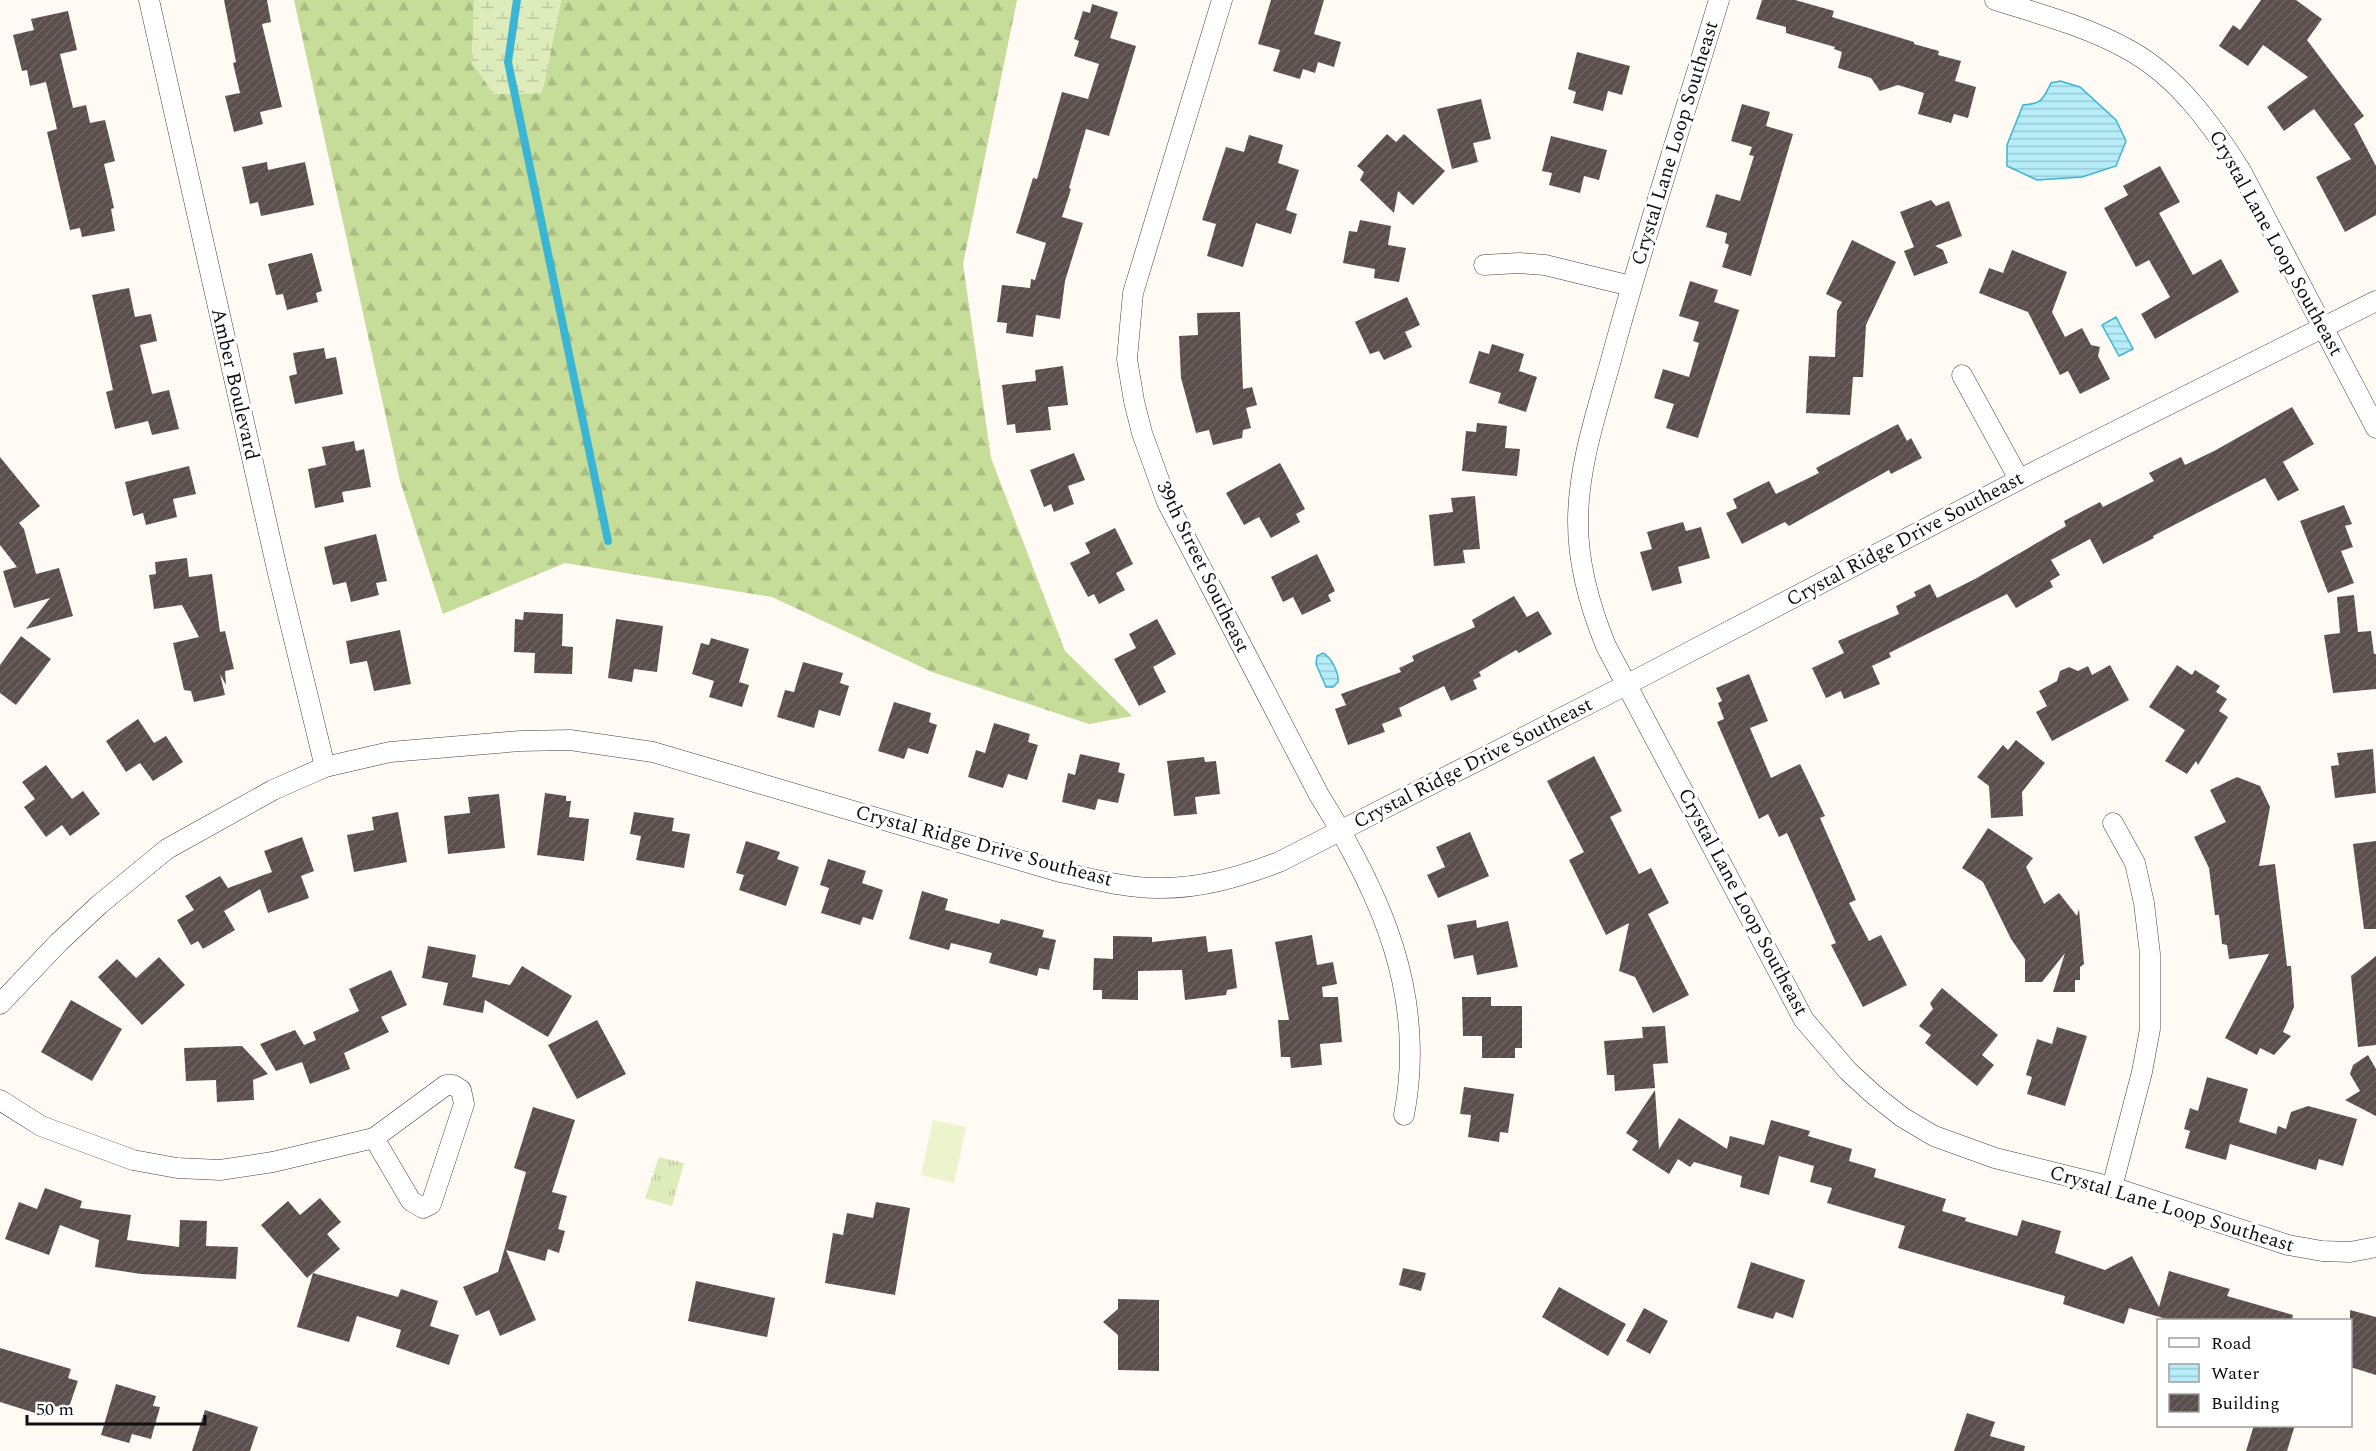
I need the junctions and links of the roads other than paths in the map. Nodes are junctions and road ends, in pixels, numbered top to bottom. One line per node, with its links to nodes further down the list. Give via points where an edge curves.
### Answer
1 (149, 0): 13 (street, Amber Boulevard)
2 (1222, 0): 15 (street, 39th Street Southeast, via 1133,293 1127,359 1142,433 1167,502 1319,795)
3 (1719, 0): 6 (street, Crystal Lane Loop Southeast)
4 (1995, 0): 8 (street, Crystal Lane Loop Southeast, via 2049,16 2131,50 2173,84 2223,142)
5 (1484, 265): 6 (street, Crystal Lane Loop Southeast, via 1545,265)
6 (1631, 286): 12 (street, Crystal Lane Loop Southeast, via 1587,450 1578,522 1590,604 1606,646)
7 (2376, 301): 8 (street, Crystal Ridge Drive Southeast)
8 (2324, 327): 10 (street, Crystal Lane Loop Southeast); 11 (street, Crystal Ridge Drive Southeast)
9 (1962, 375): 11 (street)
10 (2376, 428)
11 (2019, 480): 12 (street, Crystal Ridge Drive Southeast)
12 (1628, 684): 15 (street, Crystal Ridge Drive Southeast); 20 (street, Crystal Lane Loop Southeast, via 1804,1020 1848,1071 1902,1117 1934,1136 1995,1158)
13 (325, 767): 15 (street, Crystal Ridge Drive Southeast, via 390,752 451,745 570,740 619,745 1060,872 1156,889 1232,879 1279,862); 16 (street, Crystal Ridge Drive Southeast, via 273,790 167,849 59,942)
14 (2113, 823): 20 (street, via 2135,863 2144,903 2150,954 2150,1029)
15 (1341, 830): 18 (street, 39th Street Southeast, via 1402,971 1412,1060)
16 (0, 1004)
17 (0, 1100): 19 (street, via 41,1126 85,1144 133,1160 177,1168 220,1170 273,1162)
18 (1404, 1114)
19 (374, 1138): 19 (street, via 446,1085 460,1090 464,1104 431,1204 423,1208 411,1201)
20 (2112, 1187): 21 (street, Crystal Lane Loop Southeast, via 2288,1245 2350,1252)
21 (2376, 1247)

